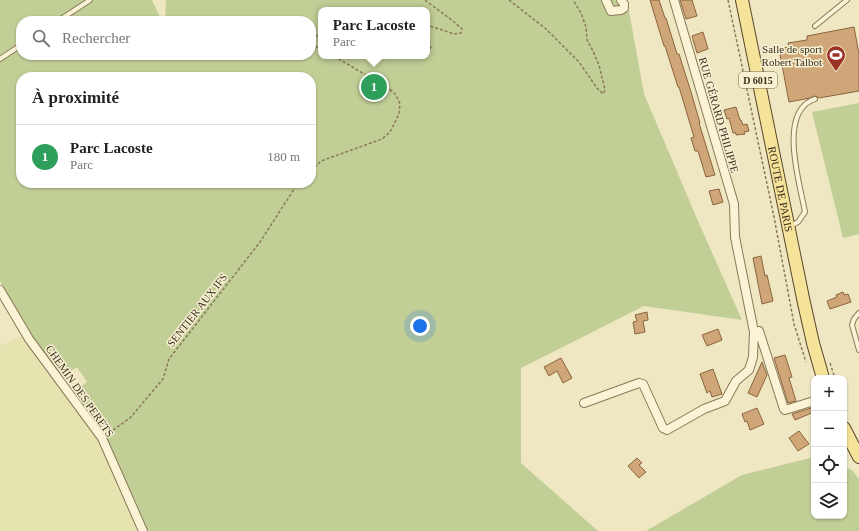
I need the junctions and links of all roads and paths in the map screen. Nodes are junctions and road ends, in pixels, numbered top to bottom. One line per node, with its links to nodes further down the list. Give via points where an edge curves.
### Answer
1 (90, 0): 11 (lane)
2 (425, 0): 12 (path, via 462,29 461,33 454,34)
3 (509, 0): 4 (path, via 546,29 579,62 603,94 605,90 599,65 587,40 581,13)
4 (573, 0)
5 (606, 0): 6 (street, via 611,11 616,11 624,8)
6 (621, 0)
7 (674, 0): 23 (street, RUE GÉRARD PHILIPPE, via 734,204 735,238)
8 (728, 0): 25 (path, via 794,324)
9 (742, 0): 20 (main road, ROUTE DE PARIS / D 6015)
10 (847, 0): 13 (lane)
11 (66, 16)
12 (430, 26)
13 (815, 26)
14 (16, 48): 15 (lane)
15 (0, 59)
16 (339, 59): 18 (path, via 384,84 396,95 400,104 399,114 390,132 382,139 321,161)
17 (815, 99): 20 (lane, via 802,107 795,126 794,158 805,212 798,222)
18 (316, 166)
19 (295, 188): 30 (path, SENTIER AUX IFS, via 260,242 169,359 163,379 130,418)
20 (789, 227): 26 (main road, ROUTE DE PARIS / D 6015)
21 (0, 290): 30 (street, CHEMIN DES PERETS, via 29,339)
22 (859, 313): 24 (lane, via 852,325)
23 (754, 332): 27 (street, via 759,331 784,409); 28 (street, via 753,357 749,370 736,382 725,401 704,409 667,430 663,428 643,384 639,383)
24 (859, 350)
25 (808, 365)
26 (822, 375)
27 (811, 402)
28 (584, 403)
29 (847, 434): 31 (main road)
30 (102, 438): 32 (street, CHEMIN DES PERETS)
31 (859, 458)
32 (144, 531)

